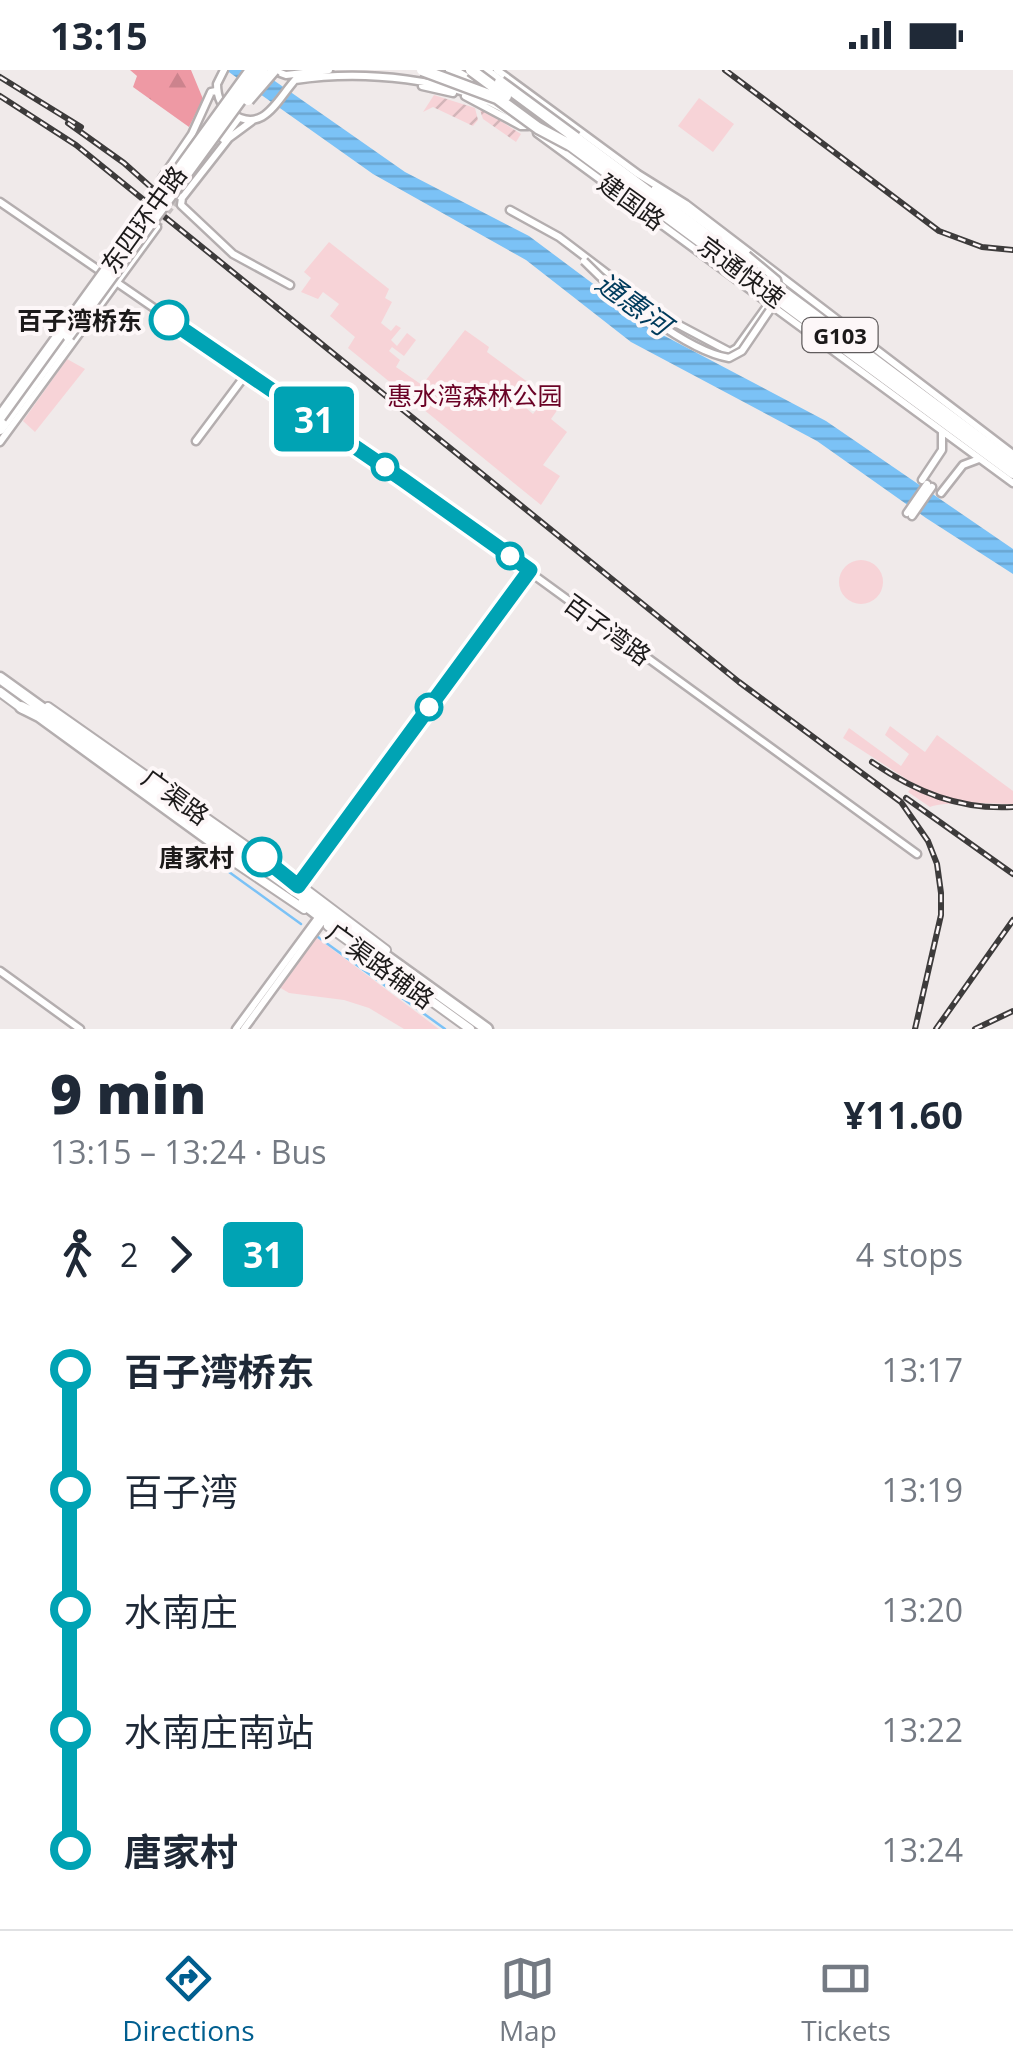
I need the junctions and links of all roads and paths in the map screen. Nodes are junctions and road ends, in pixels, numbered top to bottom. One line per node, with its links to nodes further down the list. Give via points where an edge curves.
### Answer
1 (248, 70): 23 (highway, 东四环中路, bridge)
2 (329, 70): 10 (street)
3 (340, 70): 11 (street)
4 (423, 70): 12 (street); 16 (highway, bridge)
5 (450, 70): 16 (highway, bridge)
6 (471, 70): 25 (highway, 京通快速 / G103, bridge)
7 (487, 70): 13 (highway, 京通快速)
8 (497, 70): 13 (street, 建国路)
9 (223, 71): 15 (street)
10 (271, 72): 23 (highway, bridge)
11 (353, 72): 12 (street); 20 (street, via 301,78 263,118)
12 (402, 77): 14 (street)
13 (502, 79): 18 (street, 建国路); 25 (highway, 京通快速 / G103, bridge)
14 (412, 80): 16 (street, 建国路, bridge); 22 (street)
15 (216, 91): 17 (street); 28 (street, via 162,178)
16 (494, 100): 22 (street, 建国路); 25 (highway, bridge)
17 (226, 109): 19 (street); 27 (street, 东四环中路)
18 (552, 111): 21 (street, 建国路); 22 (street)
19 (239, 118): 20 (street); 28 (street, 东四环中路)
20 (253, 120): 28 (street, via 229,138)
21 (566, 121): 24 (street); 26 (street, 建国路)
22 (534, 130): 24 (street, 建国路)
23 (210, 135): 42 (highway, 东四环中路, bridge); 45 (highway, 东四环中路, bridge)
24 (550, 142): 34 (street, 建国路)
25 (573, 142): 30 (highway, 京通快速 / G103); 32 (highway, 京通快速 / G103)
26 (638, 174): 31 (street); 38 (street, 建国路)
27 (171, 184)
28 (182, 195): 36 (street, via 184,209 234,254)
29 (0, 202): 35 (street, 百子湾路)
30 (668, 206): 31 (highway); 37 (highway, 京通快速 / G103)
31 (688, 212): 33 (street, bridge, via 778,280 780,295 742,351 730,358 651,317)
32 (689, 232): 34 (highway); 50 (highway, 京通快速 / G103)
33 (584, 261): 40 (street, via 664,321); 40 (street, via 510,210 560,238 664,317)
34 (722, 267): 39 (street, 建国路)
35 (108, 278): 35 (street, 东四环中路, via 149,221); 41 (street, 百子湾路); 42 (street, 东四环中路); 45 (street, 东四环中路); 47 (street, 东四环中路)
36 (290, 285)
37 (776, 287): 38 (highway); 49 (highway, 京通快速 / G103)
38 (810, 301): 43 (street, 建国路)
39 (770, 302): 40 (street); 44 (street, 建国路)
40 (730, 352)
41 (247, 373): 46 (street); 58 (street, 百子湾路)
42 (0, 416)
43 (974, 426): 49 (highway)
44 (942, 430): 48 (street, 建国路); 53 (street, via 942,450)
45 (0, 431)
46 (196, 441)
47 (0, 442)
48 (980, 458): 51 (street, 建国路); 52 (street, via 963,465)
49 (1013, 459)
50 (1013, 473)
51 (1013, 483)
52 (941, 493)
53 (910, 515)
54 (0, 677): 57 (main road, 广渠路); 59 (highway, 广渠路)
55 (0, 692): 56 (main road, 广渠路辅路)
56 (21, 707): 59 (highway); 60 (main road, 广渠路辅路)
57 (55, 712): 59 (highway, via 240,846); 66 (main road, 广渠路)
58 (918, 854)
59 (256, 865): 64 (highway, 广渠路); 65 (highway, 广渠路)
60 (319, 921): 63 (street); 64 (main road, 广渠路辅路)
61 (0, 970): 62 (street)
62 (80, 1029)
63 (240, 1029)
64 (473, 1029)
65 (486, 1029)
66 (494, 1029)

